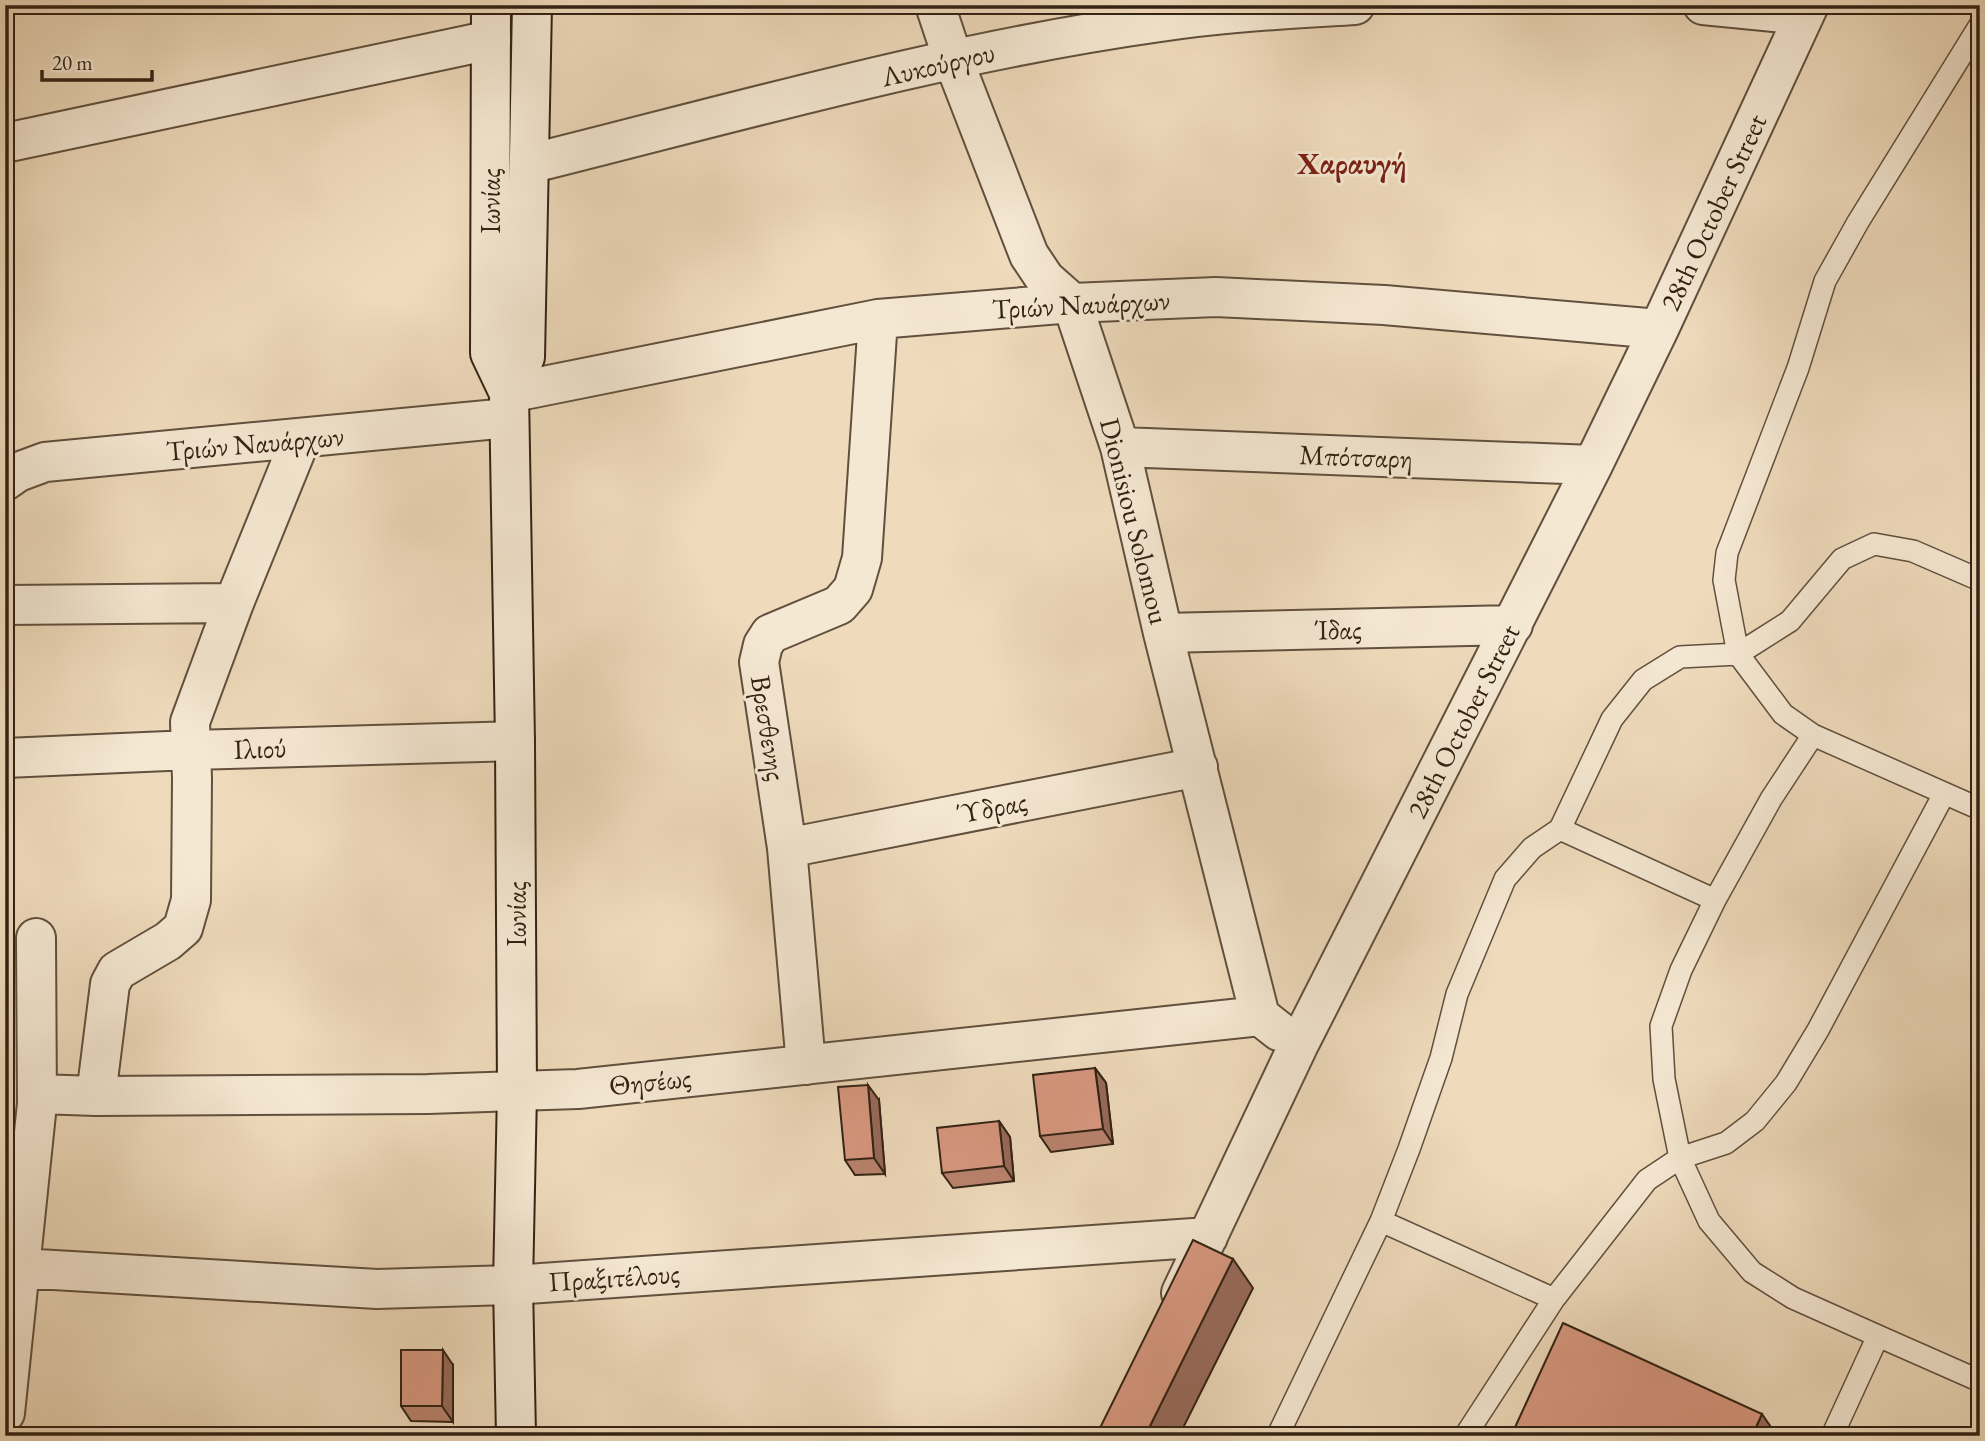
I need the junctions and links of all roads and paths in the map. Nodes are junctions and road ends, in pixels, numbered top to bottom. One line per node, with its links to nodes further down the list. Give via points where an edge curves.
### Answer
1 (532, 5): 11 (street, Ιωνίας)
2 (935, 5): 9 (street, Dionisiou Solomou)
3 (1355, 5): 6 (street, Λυκούργου)
4 (1703, 5): 5 (street)
5 (1807, 10): 14 (street, 28th October Street)
6 (1180, 12): 9 (street, Λυκούργου)
7 (491, 23): 10 (street); 15 (street, Ιωνίας, via 490,354)
8 (1980, 24): 25 (lane, via 1825,281 1798,368 1727,553 1724,580)
9 (953, 59): 11 (street, Λυκούργου); 12 (street, Dionisiou Solomou, via 1029,255 1045,279)
10 (5, 143)
11 (529, 164): 15 (street, Ιωνίας, via 525,357)
12 (1072, 303): 13 (street, Τριών Ναυάρχων); 14 (street, Τριών Ναυάρχων, via 1244,298); 17 (street, Dionisiou Solomou)
13 (878, 319): 15 (street, Τριών Ναυάρχων); 34 (street, Βρεσθενης, via 862,558 853,589 839,604 770,634 759,662)
14 (1659, 329): 18 (street, 28th October Street)
15 (508, 405): 16 (street, Τριών Ναυάρχων); 27 (street, Ιωνίας)
16 (301, 438): 19 (street, Τριών Ναυάρχων, via 45,462); 21 (street)
17 (1120, 447): 18 (street, Μπότσαρη); 24 (street, Dionisiou Solomou)
18 (1593, 465): 23 (street, 28th October Street)
19 (5, 481)
20 (1980, 580): 25 (lane, via 1913,551 1874,544 1842,559 1790,621)
21 (234, 603): 22 (street); 28 (street, via 190,722)
22 (5, 606)
23 (1513, 625): 24 (street, Ίδας); 38 (street, 28th October Street)
24 (1163, 633): 30 (street, Dionisiou Solomou)
25 (1738, 653): 26 (lane, via 1783,714); 33 (lane, via 1681,657 1643,680 1612,719)
26 (1813, 734): 31 (lane); 35 (lane)
27 (515, 740): 28 (street, Ιλιού); 40 (street, Ιωνίας)
28 (191, 750): 29 (street, Ιλιού); 41 (street, via 191,900 183,928 117,971 110,984)
29 (5, 758)
30 (1198, 766): 34 (street, Ύδρας); 37 (street, Dionisiou Solomou)
31 (1944, 794): 32 (lane); 43 (lane, via 1786,1083 1755,1121 1726,1143)
32 (1980, 809)
33 (1560, 830): 35 (lane); 44 (lane, via 1532,848 1505,878 1457,994 1441,1058)
34 (787, 848): 39 (street, Βρεσθενης)
35 (1715, 900): 43 (lane, via 1681,970 1661,1026 1664,1079)
36 (36, 938): 42 (street)
37 (1260, 1016): 38 (street); 39 (street, Θησέως)
38 (1298, 1046): 45 (street, 28th October Street)
39 (806, 1065): 40 (street, Θησέως)
40 (517, 1092): 41 (street, Θησέως); 47 (street, Ιωνίας)
41 (96, 1096): 42 (street, Θησέως)
42 (37, 1100): 46 (street)
43 (1680, 1158): 48 (lane, via 1647,1180); 50 (lane, via 1709,1221 1752,1272 1793,1298)
44 (1381, 1222): 48 (lane); 54 (lane, via 1279,1433)
45 (1208, 1237): 47 (street, Πραξιτέλους); 49 (street, 28th October Street)
46 (20, 1268): 47 (street, Πραξιτέλους, via 377,1289); 52 (street)
47 (513, 1284): 53 (street, Ιωνίας)
48 (1554, 1299): 55 (lane)
49 (1167, 1324)
50 (1878, 1336): 51 (lane); 56 (lane)
51 (1980, 1381)
52 (5, 1413)
53 (516, 1436)
54 (1284, 1436)
55 (1465, 1436)
56 (1832, 1436)

